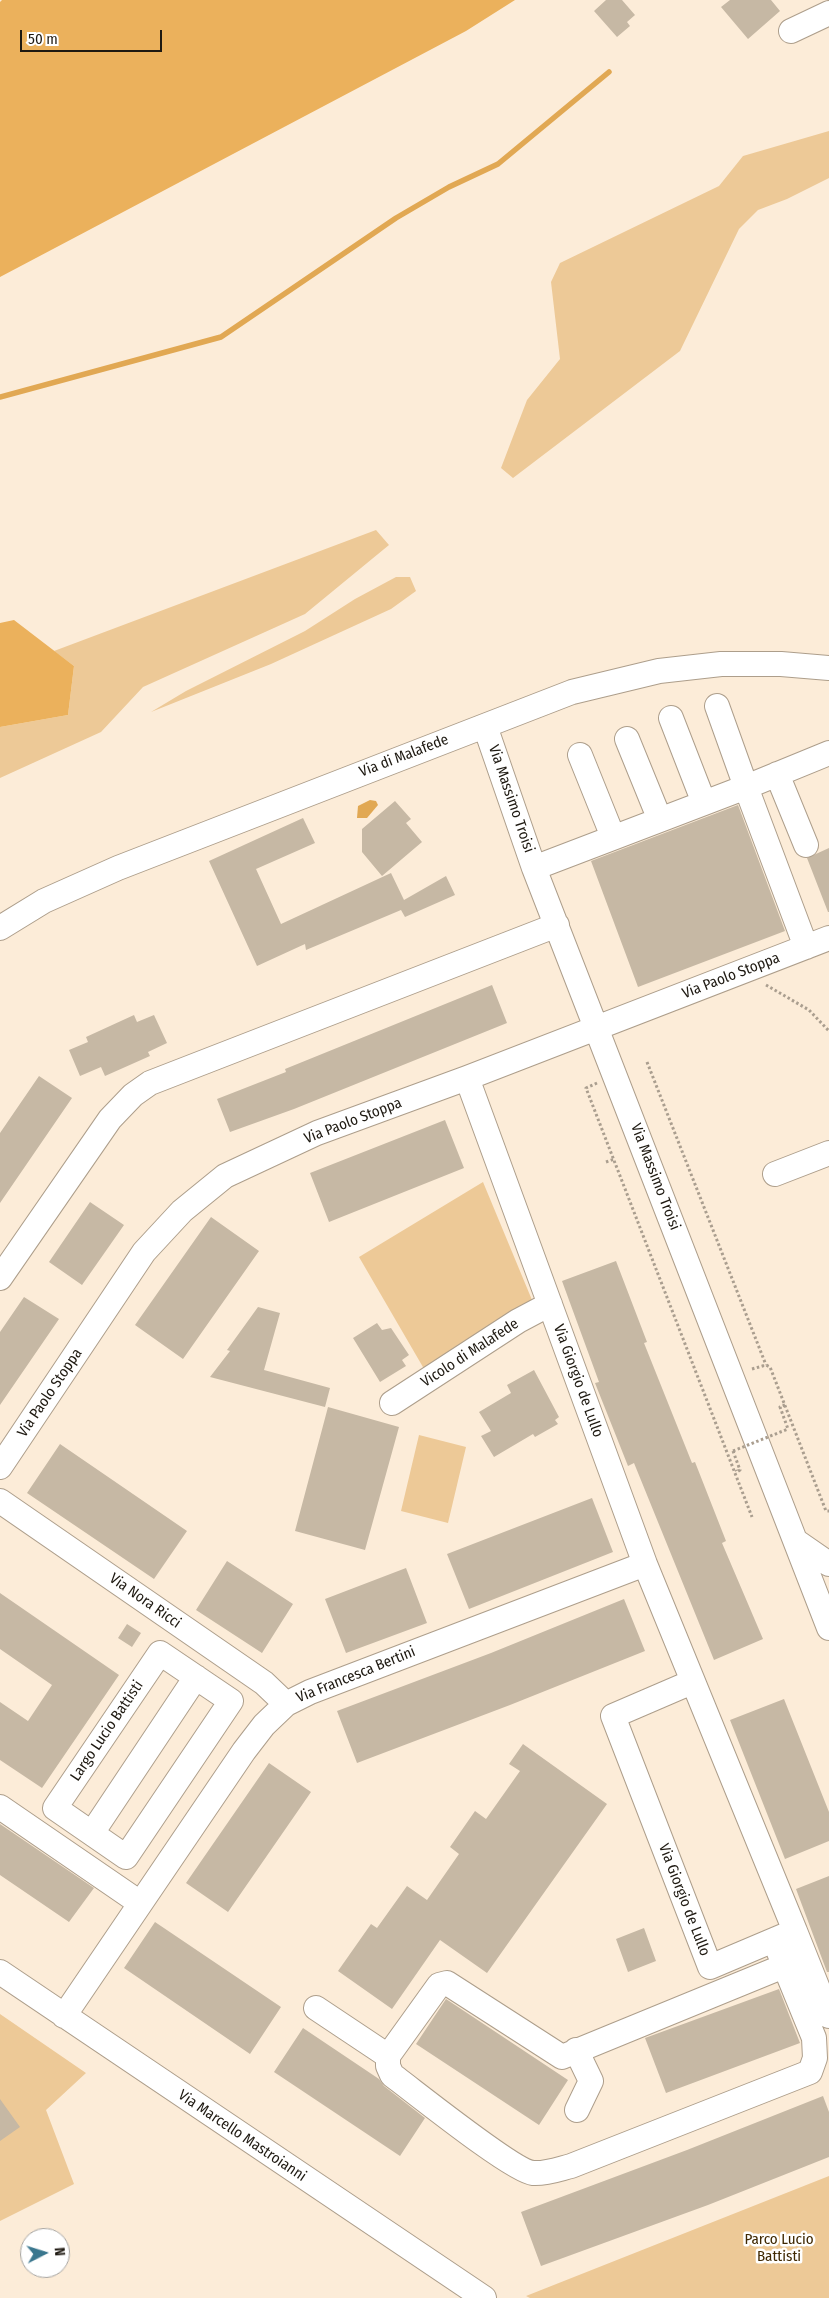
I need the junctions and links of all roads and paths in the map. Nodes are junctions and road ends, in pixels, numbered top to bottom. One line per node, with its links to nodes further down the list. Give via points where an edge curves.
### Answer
1 (829, 13): 2 (street)
2 (791, 31)
3 (829, 668): 6 (street, Via di Malafede, via 721,664 659,671 572,692)
4 (717, 706): 11 (street)
5 (671, 718): 12 (street)
6 (485, 726): 16 (street, Via Massimo Troisi); 18 (street, Via di Malafede, via 118,868 44,901)
7 (627, 739): 13 (street)
8 (580, 755): 14 (street)
9 (826, 761): 10 (street)
10 (776, 774): 11 (street); 15 (street)
11 (746, 787): 12 (street); 20 (street)
12 (704, 803): 13 (street)
13 (660, 820): 14 (street)
14 (613, 838): 16 (street)
15 (806, 845)
16 (534, 868): 17 (street, Via Massimo Troisi)
17 (557, 925): 22 (street, Via Massimo Troisi); 31 (street, via 150,1084 133,1095 110,1119)
18 (0, 928)
19 (829, 938): 20 (street, Via Paolo Stoppa)
20 (806, 947): 21 (street, Via Paolo Stoppa)
21 (735, 974): 22 (street, Via Paolo Stoppa); 23 (path, via 793,999)
22 (597, 1027): 25 (street, Via Paolo Stoppa); 42 (street, Via Massimo Troisi)
23 (829, 1031)
24 (647, 1062): 33 (path)
25 (467, 1078): 32 (street, Via Giorgio de Lullo); 38 (street, Via Paolo Stoppa, via 317,1133 225,1176 182,1212 144,1252)
26 (598, 1083): 28 (path, via 586,1088)
27 (829, 1153): 30 (street)
28 (614, 1159): 29 (path); 37 (path)
29 (606, 1162)
30 (775, 1174)
31 (0, 1278)
32 (550, 1304): 35 (street, Vicolo di Malafede, via 518,1321); 43 (street, Via Giorgio de Lullo)
33 (766, 1365): 34 (path); 36 (path, via 770,1367)
34 (752, 1370)
35 (392, 1403)
36 (785, 1405): 37 (path, bridge, via 780,1407 788,1429 733,1451 740,1470 737,1472); 40 (path, via 826,1512)
37 (731, 1462): 41 (path)
38 (0, 1467)
39 (2, 1506): 48 (street, Via Nora Ricci, via 264,1683)
40 (829, 1510)
41 (752, 1517)
42 (797, 1542): 44 (street); 45 (street, Via Massimo Troisi)
43 (645, 1564): 47 (street, Via Giorgio de Lullo); 48 (street, Via Francesca Bertini)
44 (829, 1564)
45 (829, 1628)
46 (196, 1678): 49 (street, Largo Lucio Battisti, via 232,1701); 52 (street); 52 (street, Largo Lucio Battisti, via 160,1653 60,1800 55,1808)
47 (692, 1682): 56 (street, Via Giorgio de Lullo); 56 (street, Via Giorgio de Lullo, via 613,1716 710,1967)
48 (286, 1704): 50 (street, Via Francesca Bertini)
49 (213, 1729): 50 (street); 53 (street, Largo Lucio Battisti)
50 (244, 1751): 54 (street, Via Francesca Bertini)
51 (0, 1807): 55 (street)
52 (92, 1834): 53 (street, Largo Lucio Battisti)
53 (126, 1857): 54 (street, Largo Lucio Battisti)
54 (158, 1878): 55 (street, Via Francesca Bertini)
55 (140, 1903): 60 (street, Via Francesca Bertini)
56 (784, 1936): 57 (street); 61 (street)
57 (784, 1966): 62 (street); 63 (street, via 814,2038 815,2058 810,2072 571,2166 550,2171 532,2173 509,2162 392,2075)
58 (0, 1972): 60 (street, Via Marcello Mastroianni)
59 (316, 2008): 63 (street)
60 (64, 2016): 65 (street, Via Marcello Mastroianni)
61 (829, 2016)
62 (576, 2050): 63 (street, via 568,2057 562,2057 447,1984 440,1985); 64 (street, via 591,2081)
63 (388, 2056)
64 (577, 2110)
65 (484, 2298)

